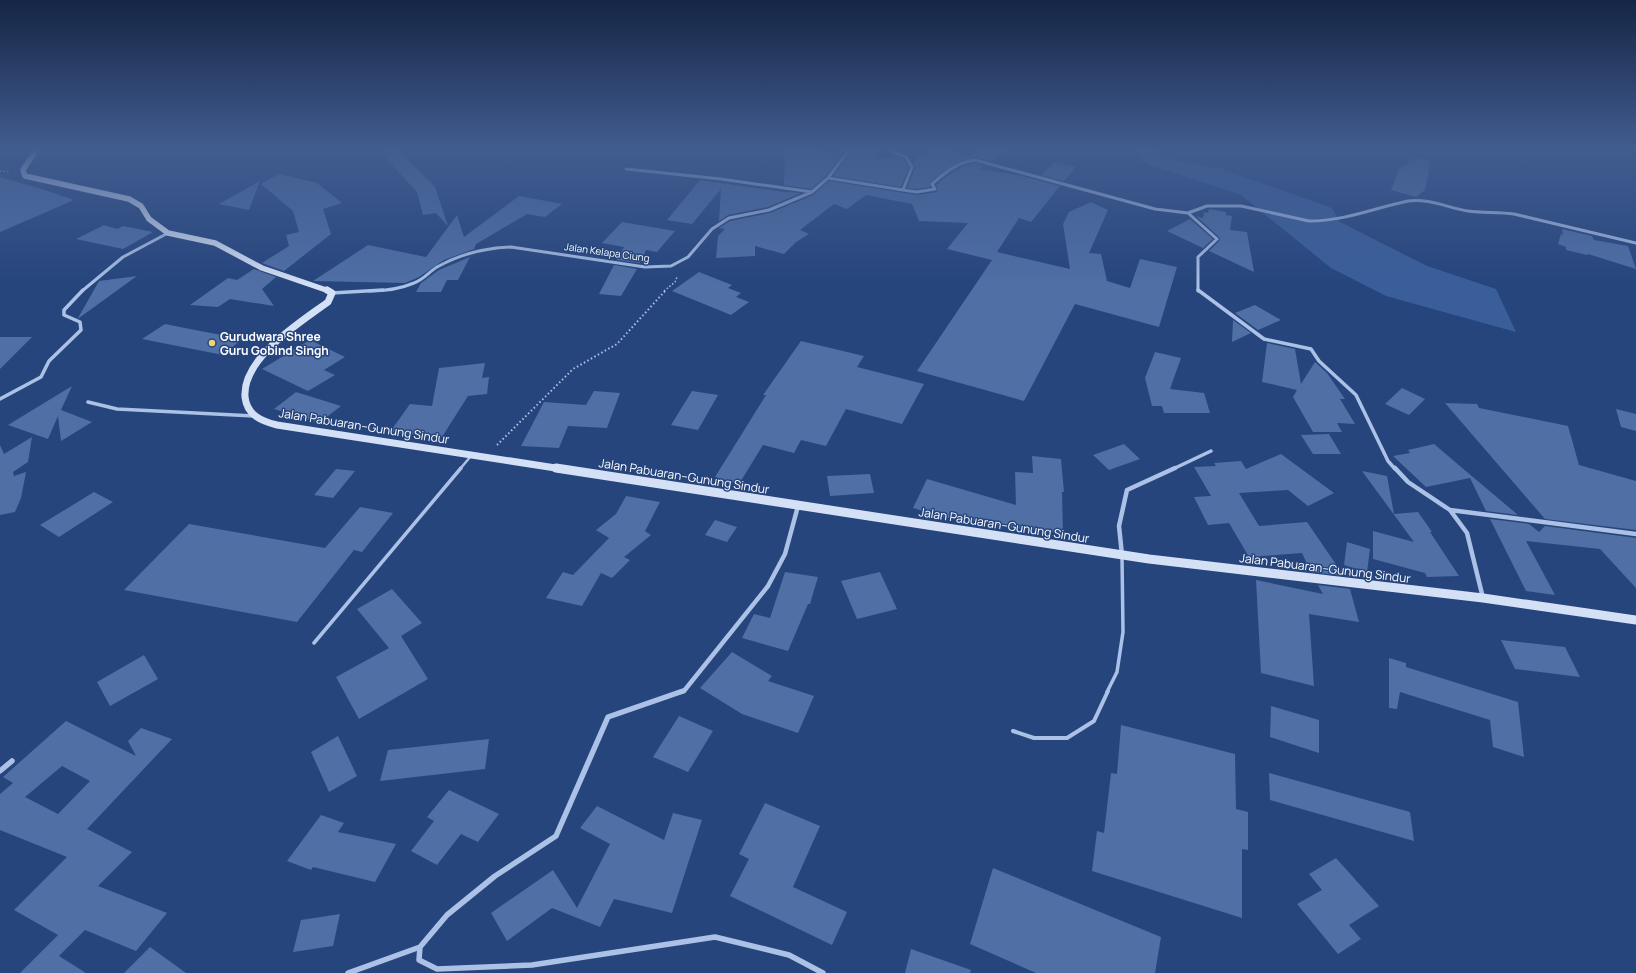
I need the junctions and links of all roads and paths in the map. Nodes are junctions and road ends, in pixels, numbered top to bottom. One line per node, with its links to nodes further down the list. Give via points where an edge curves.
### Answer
1 (113, 195): 5 (street, via 129,199 141,206 149,219)
2 (804, 195): 7 (street, via 769,210 729,218 712,229)
3 (1110, 195): 4 (street, via 1155,209)
4 (1188, 213): 6 (street, via 1207,206 1228,205 1320,222 1355,216 1398,202 1423,201 1469,211 1514,214); 16 (street, via 1217,239 1198,257 1198,292 1264,339 1311,349 1356,396 1388,461 1408,482)
5 (168, 233): 8 (street, via 215,243 262,268); 9 (street, via 110,266 74,298 64,310 64,315 80,322 81,330 49,361 41,377)
6 (1636, 243)
7 (681, 262): 8 (street, Jalan Kelapa Ciung, via 671,266 645,267 511,247 495,247 454,258 434,269 416,284 401,288); 14 (path, via 675,282 658,297 617,344 573,369)
8 (332, 293): 11 (street, via 328,302 282,338 252,369 246,380 245,400)
9 (0, 399)
10 (88, 402): 11 (street, via 117,409)
11 (254, 416): 13 (street, Jalan Pabuaran–Gunung Sindur, via 278,426)
12 (1211, 451): 18 (street, via 1127,490 1119,526)
13 (472, 454): 14 (street, Jalan Pabuaran–Gunung Sindur); 21 (lane)
14 (485, 457): 15 (street, Jalan Pabuaran–Gunung Sindur)
15 (798, 506): 18 (street, Jalan Pabuaran–Gunung Sindur); 25 (street, via 785,554 768,586 684,690 608,717 556,836 495,876 447,915)
16 (1450, 510): 17 (street); 19 (street, via 1467,533)
17 (1636, 534)
18 (1122, 555): 19 (street, Jalan Pabuaran–Gunung Sindur); 22 (lane, via 1123,632 1117,672 1094,721 1067,738 1034,738)
19 (1483, 598): 20 (street, Jalan Pabuaran–Gunung Sindur)
20 (1636, 620)
21 (314, 643)
22 (1013, 731)
23 (12, 761): 24 (street)
24 (0, 771)
25 (420, 947): 26 (street); 27 (street, via 419,960 437,969 532,965 715,937 789,955)
26 (348, 973)
27 (823, 973)

